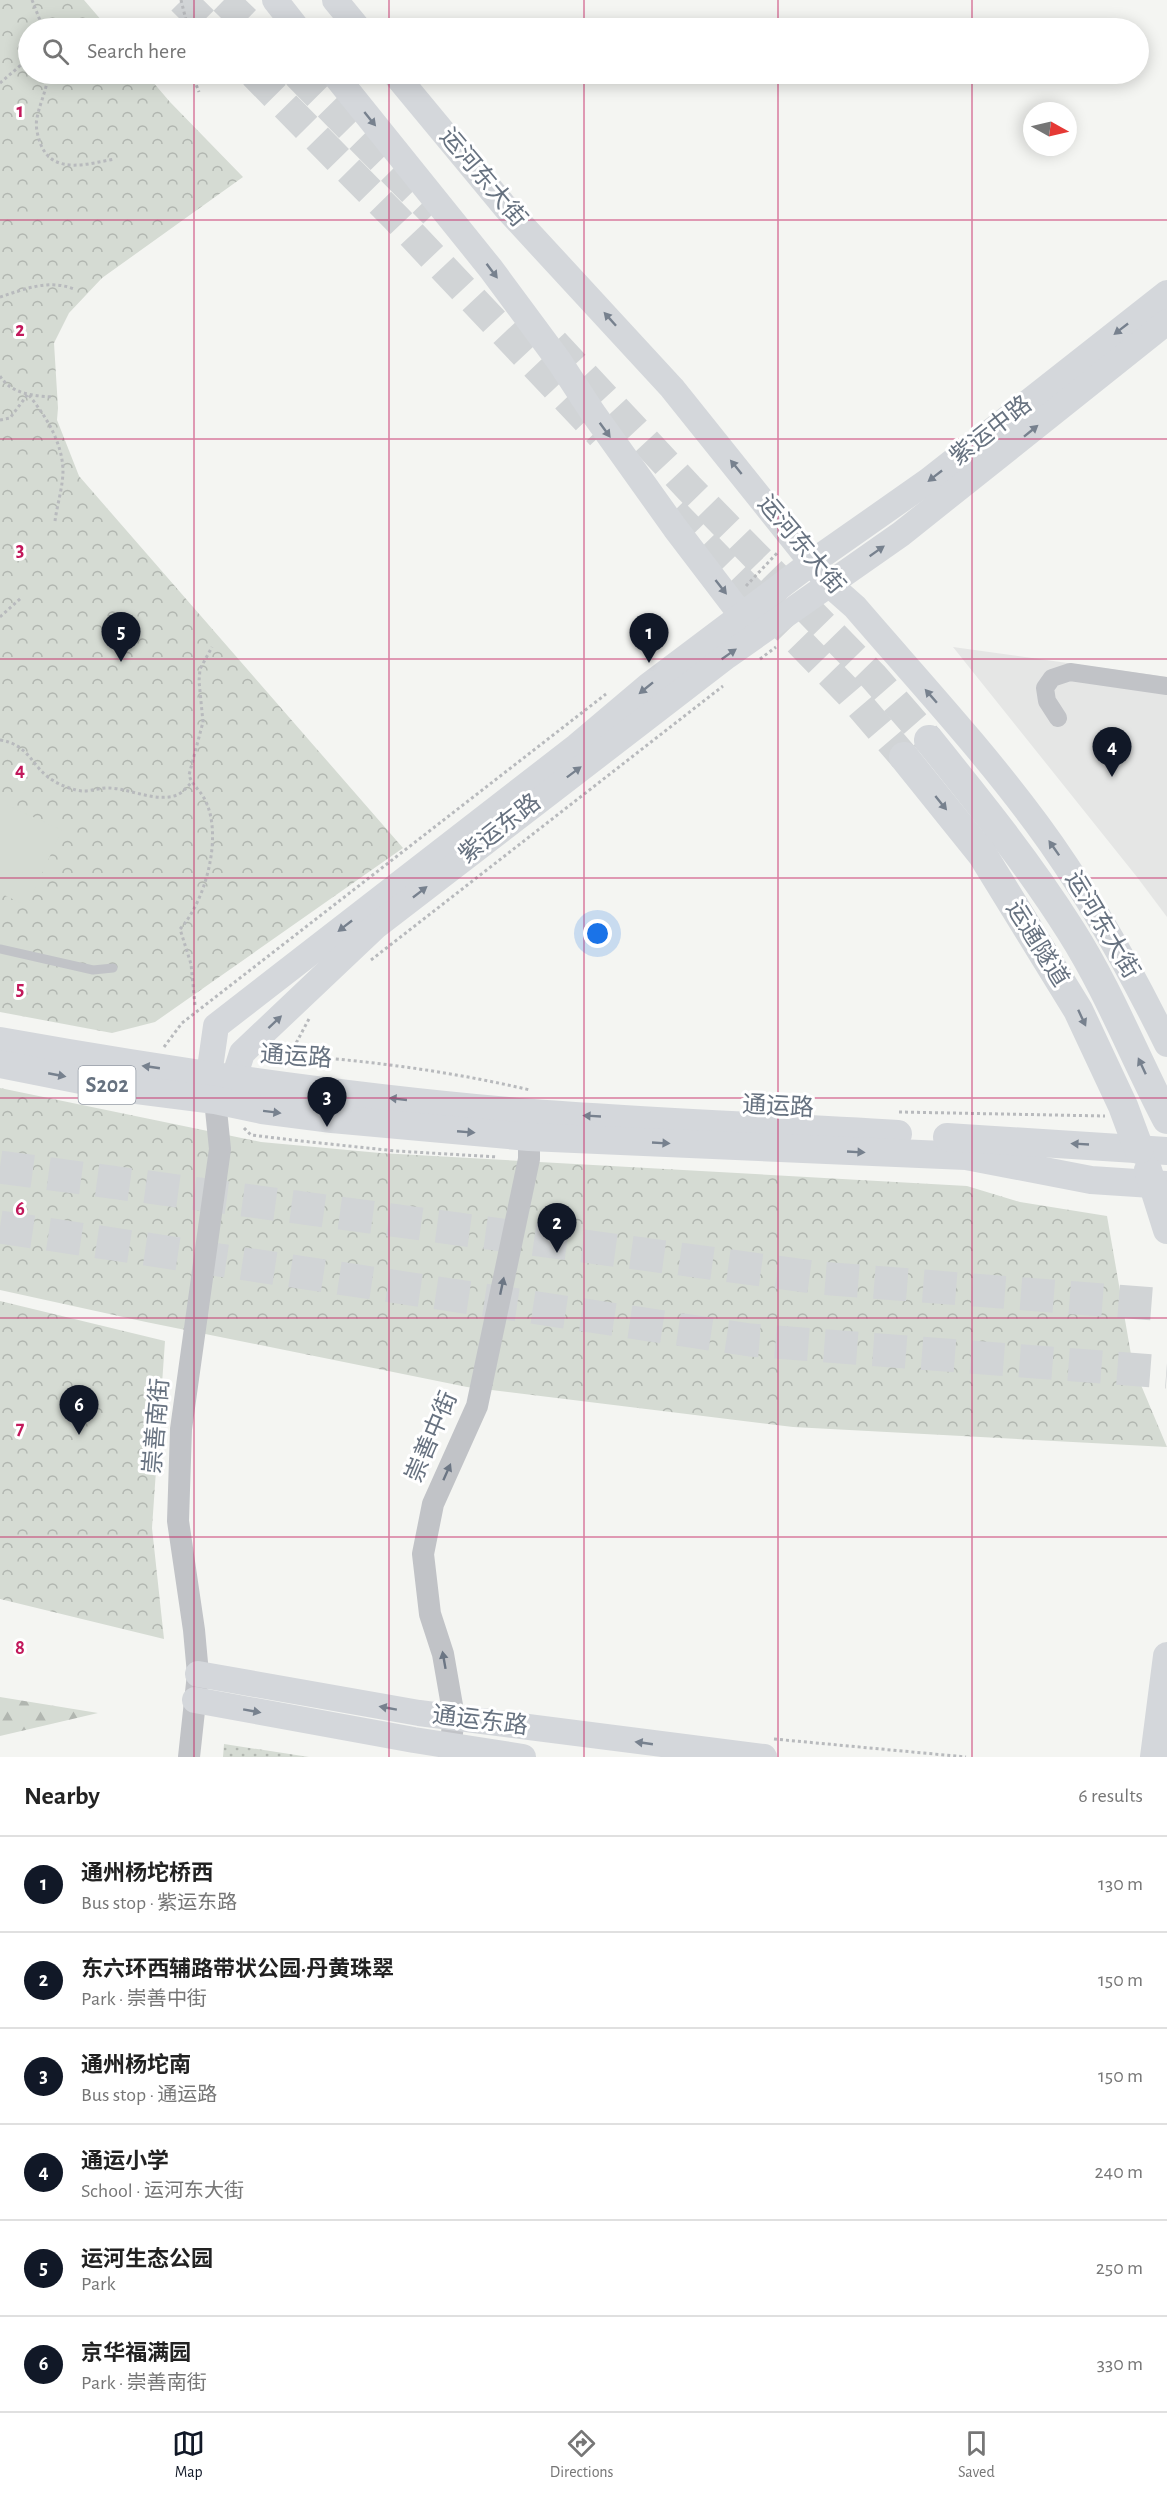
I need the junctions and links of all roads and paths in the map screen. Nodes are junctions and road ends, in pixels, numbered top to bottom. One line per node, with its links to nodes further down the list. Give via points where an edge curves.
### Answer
1 (32, 0): 5 (path)
2 (181, 0): 6 (path)
3 (274, 0): 7 (main road)
4 (335, 0): 8 (main road)
5 (39, 18)
6 (187, 18)
7 (289, 18)
8 (350, 18)
9 (18, 68): 10 (path)
10 (0, 83)
11 (47, 84): 16 (path, via 36,122 45,153 54,161 78,167)
12 (196, 84): 15 (path)
13 (342, 84): 30 (main road, 运河东大街, one-way to 30, via 491,269 668,518)
14 (403, 84): 26 (main road, 运河东大街, one-way to 14, via 672,388 506,208)
15 (200, 92)
16 (115, 159)
17 (74, 289): 19 (path, via 44,284)
18 (1167, 293): 27 (main road, 紫运中路, one-way to 27, via 928,481)
19 (0, 297)
20 (1167, 322): 28 (main road, 紫运中路, one-way to 20, via 901,534)
21 (0, 376): 22 (path, via 4,384)
22 (28, 394): 23 (path); 24 (path, via 10,418); 25 (path, via 45,417 60,450 63,471)
23 (53, 397)
24 (0, 420)
25 (55, 521)
26 (792, 537): 27 (main road, 运河东大街); 30 (path)
27 (811, 563): 28 (main road, 运河东大街); 30 (main road, 紫运东路)
28 (829, 584): 32 (main road, 紫运东路); 50 (main road, 运河东大街, one-way to 28, via 1110,934 1038,825 855,607)
29 (21, 598): 31 (path)
30 (737, 607): 32 (main road, 运河东大街); 54 (main road, 紫运东路, one-way to 54, via 577,746 216,1026)
31 (0, 617)
32 (757, 635): 54 (main road, 紫运东路, one-way to 32, via 375,927)
33 (780, 645): 35 (path)
34 (212, 647): 43 (path, via 200,669 203,722 189,775)
35 (754, 663)
36 (728, 682): 45 (path, 紫运东路)
37 (1167, 686): 39 (street, via 1070,672 1052,678 1045,688 1047,701)
38 (607, 693): 53 (path, 紫运东路 / S202, via 182,1023)
39 (1058, 718)
40 (0, 740): 43 (path, via 26,751 54,781 76,790 126,789 178,795)
41 (929, 740): 59 (highway, 运通隧道, one-way to 41, via 1125,1028 1072,932 1010,841)
42 (904, 758): 58 (highway, 运通隧道, one-way to 58, via 982,854 1078,1010)
43 (191, 783): 47 (path, via 204,798 212,833 206,879 190,917 180,929 191,964)
44 (0, 949): 46 (lane, via 93,970)
45 (365, 965)
46 (113, 968)
47 (195, 1005)
48 (314, 1010): 51 (path)
49 (0, 1041): 53 (main road, S202)
50 (1167, 1044)
51 (289, 1055): 54 (path, 通运路); 55 (path); 56 (path, 通运路, via 466,1074)
52 (0, 1064): 54 (main road, S202, one-way to 54, via 122,1088)
53 (149, 1067): 54 (main road, S202, one-way to 53)
54 (225, 1076): 55 (main road, 通运路); 60 (main road, 通运路, one-way to 60, via 257,1123); 65 (street, 崇善南街, via 220,1149 180,1430 178,1470 178,1521)
55 (275, 1084): 61 (main road, 通运路, one-way to 55, via 509,1111)
56 (537, 1092)
57 (898, 1112): 58 (path)
58 (1126, 1116): 61 (highway, 运通隧道)
59 (1167, 1119)
60 (529, 1137): 62 (main road, 通运路, one-way to 62, via 966,1156 1091,1180); 67 (street, 崇善中街, one-way to 60, via 443,1654 430,1614 423,1554 433,1504 477,1406 529,1159)
61 (1153, 1150): 62 (main road)
62 (1160, 1185): 63 (main road)
63 (1167, 1230)
64 (1167, 1656): 72 (main road)
65 (198, 1674): 66 (street, 崇善南街); 67 (main road, 通运东路, one-way to 65)
66 (195, 1700): 68 (main road, 通运东路, one-way to 68); 69 (street, 崇善南街)
67 (454, 1718): 68 (street, 崇善中街); 71 (main road, 通运东路, one-way to 67)
68 (449, 1751): 70 (main road, 通运东路)
69 (189, 1757)
70 (523, 1757)
71 (764, 1757)
72 (1154, 1757)

